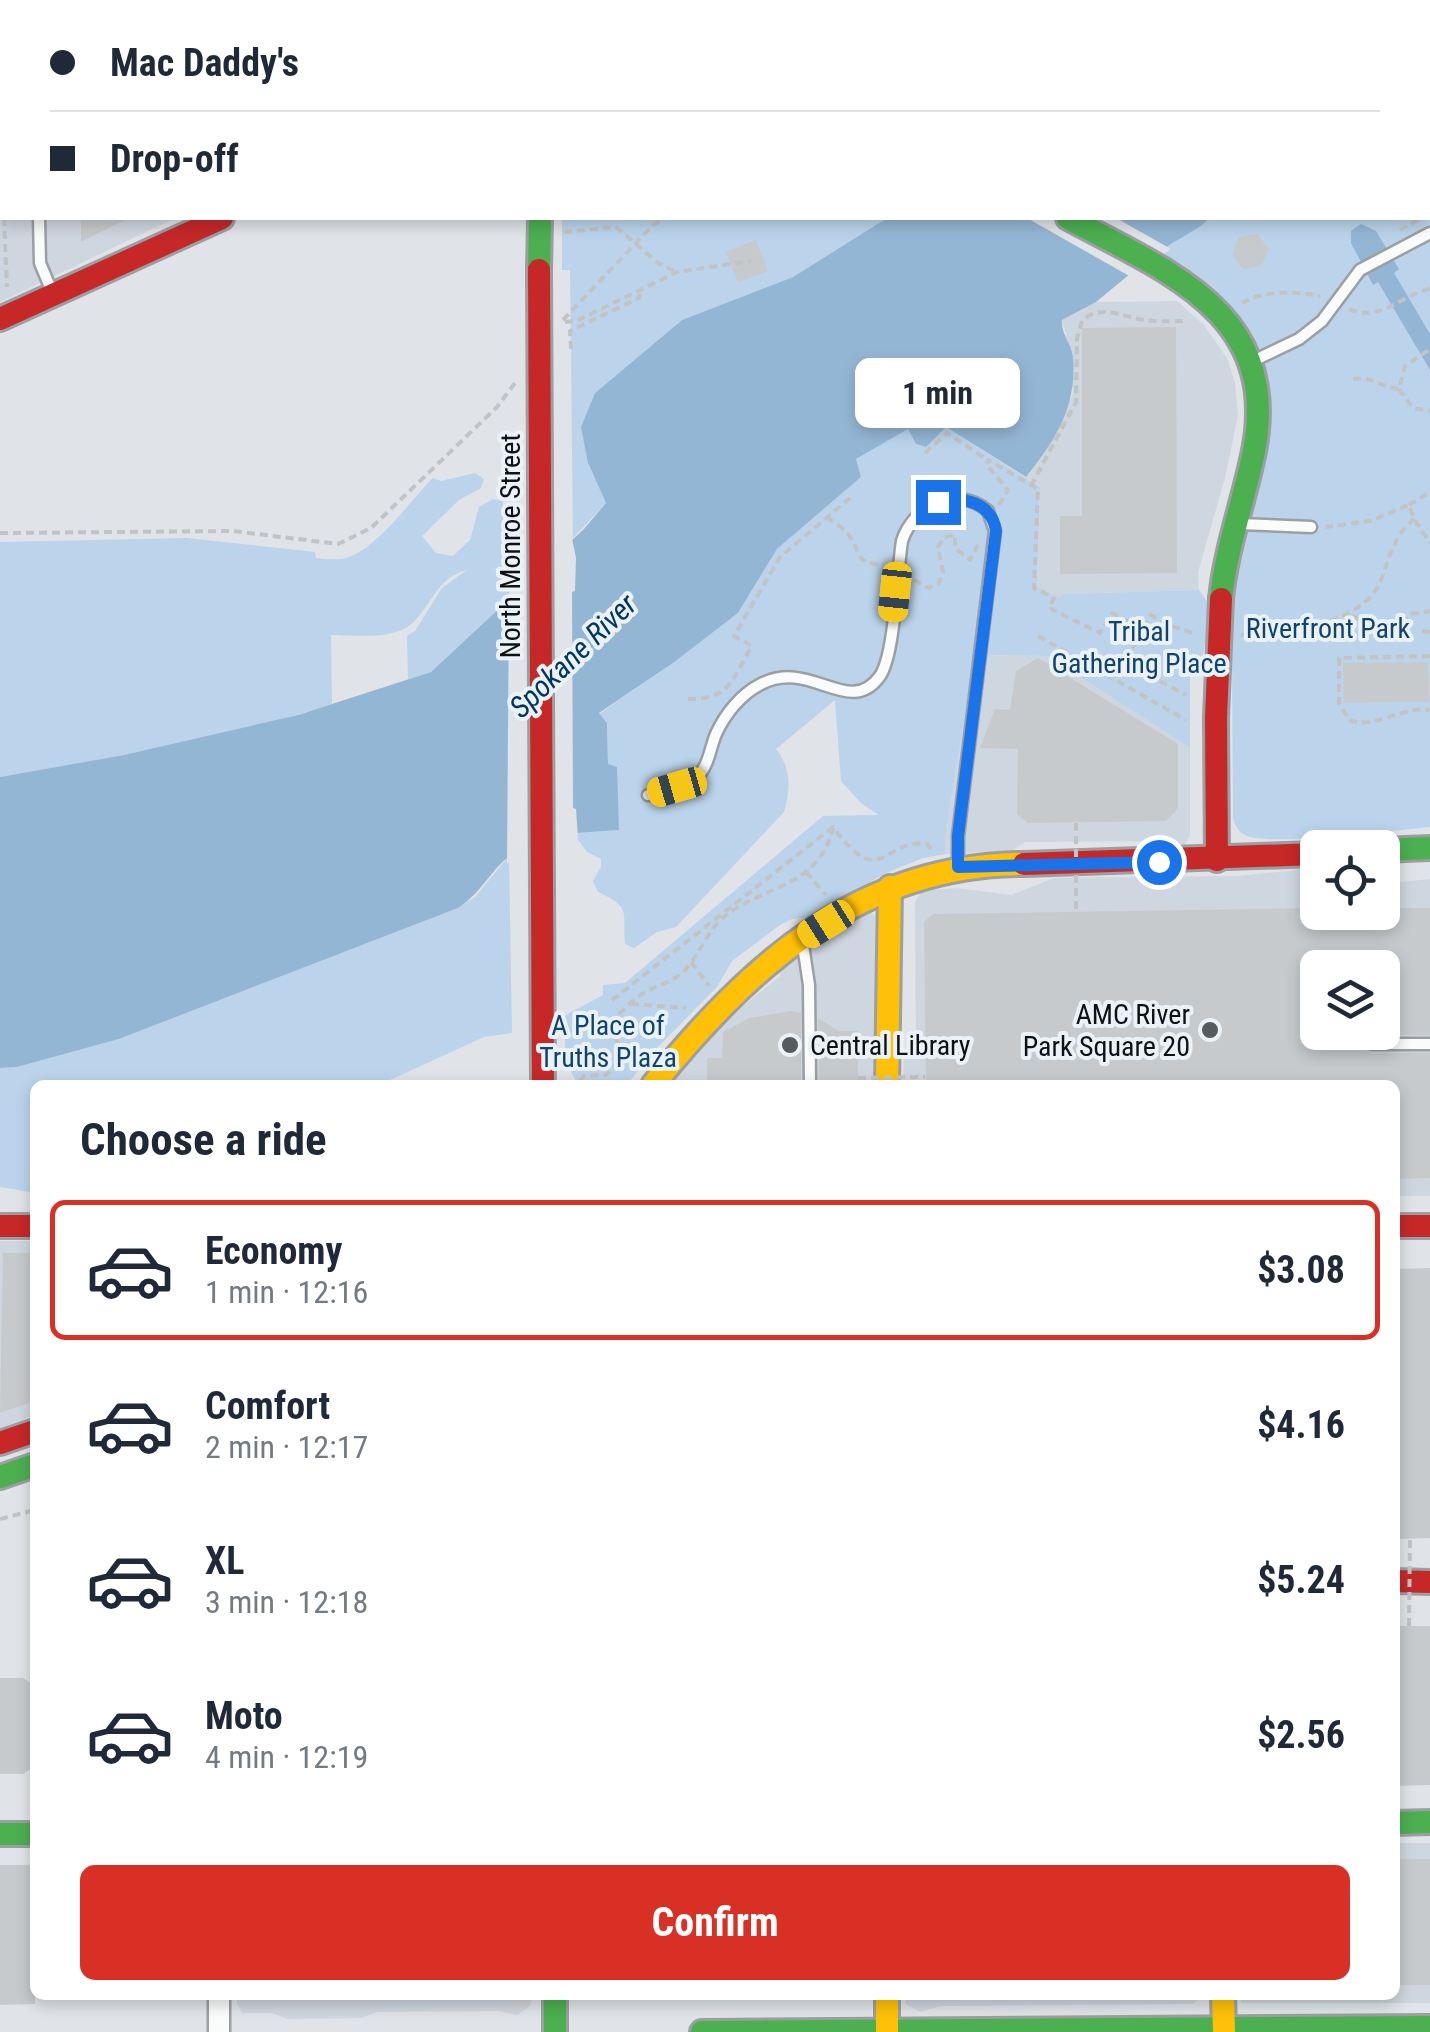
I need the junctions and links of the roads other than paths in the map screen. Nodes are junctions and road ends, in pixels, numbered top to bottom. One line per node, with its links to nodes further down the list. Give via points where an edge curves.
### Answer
1 (39, 220): 6 (lane, via 40,264)
2 (218, 220): 6 (main road)
3 (540, 220): 21 (main road, North Monroe Street, bridge)
4 (1072, 220): 8 (main road, via 1178,280 1228,323)
5 (1430, 233): 8 (lane, via 1360,270 1322,321)
6 (54, 297): 7 (main road)
7 (0, 319)
8 (1252, 362): 9 (main road, via 1258,411)
9 (1234, 523): 10 (lane); 15 (main road, via 1218,634)
10 (1310, 527)
11 (648, 795): 16 (lane, via 698,776 732,709 763,682 795,675 848,694 871,686 884,668 907,527 938,502 974,502 992,516 996,531)
12 (1430, 848): 13 (main road)
13 (1400, 849)
14 (1300, 855): 15 (main road)
15 (1216, 860): 16 (main road)
16 (958, 867): 17 (main road)
17 (890, 887): 18 (main road); 26 (main road)
18 (802, 939): 24 (main road, via 679,1051); 25 (lane)
19 (1400, 1044): 20 (lane)
20 (1430, 1044)
21 (542, 1054): 22 (main road, North Monroe Street); 23 (main road, North Monroe Street)
22 (543, 1080)
23 (566, 1080)
24 (657, 1080)
25 (810, 1080)
26 (887, 1080)
27 (0, 1226): 28 (main road)
28 (30, 1226)
29 (1400, 1226): 30 (main road)
30 (1430, 1226)
31 (30, 1433): 32 (main road)
32 (0, 1443)
33 (30, 1467): 34 (main road)
34 (0, 1477)
35 (1400, 1581): 36 (main road)
36 (1430, 1582)
37 (1430, 1822): 38 (main road)
38 (1400, 1823)
39 (0, 1834): 40 (main road)
40 (30, 1834)
41 (218, 2000): 50 (street)
42 (555, 2000): 51 (main road)
43 (888, 2000): 48 (main road)
44 (1224, 2000): 46 (main road)
45 (1430, 2027): 46 (main road)
46 (1224, 2030): 49 (main road)
47 (819, 2031): 48 (main road); 52 (main road)
48 (887, 2031): 49 (main road)
49 (1032, 2031)
50 (219, 2032)
51 (555, 2032)
52 (702, 2032)

